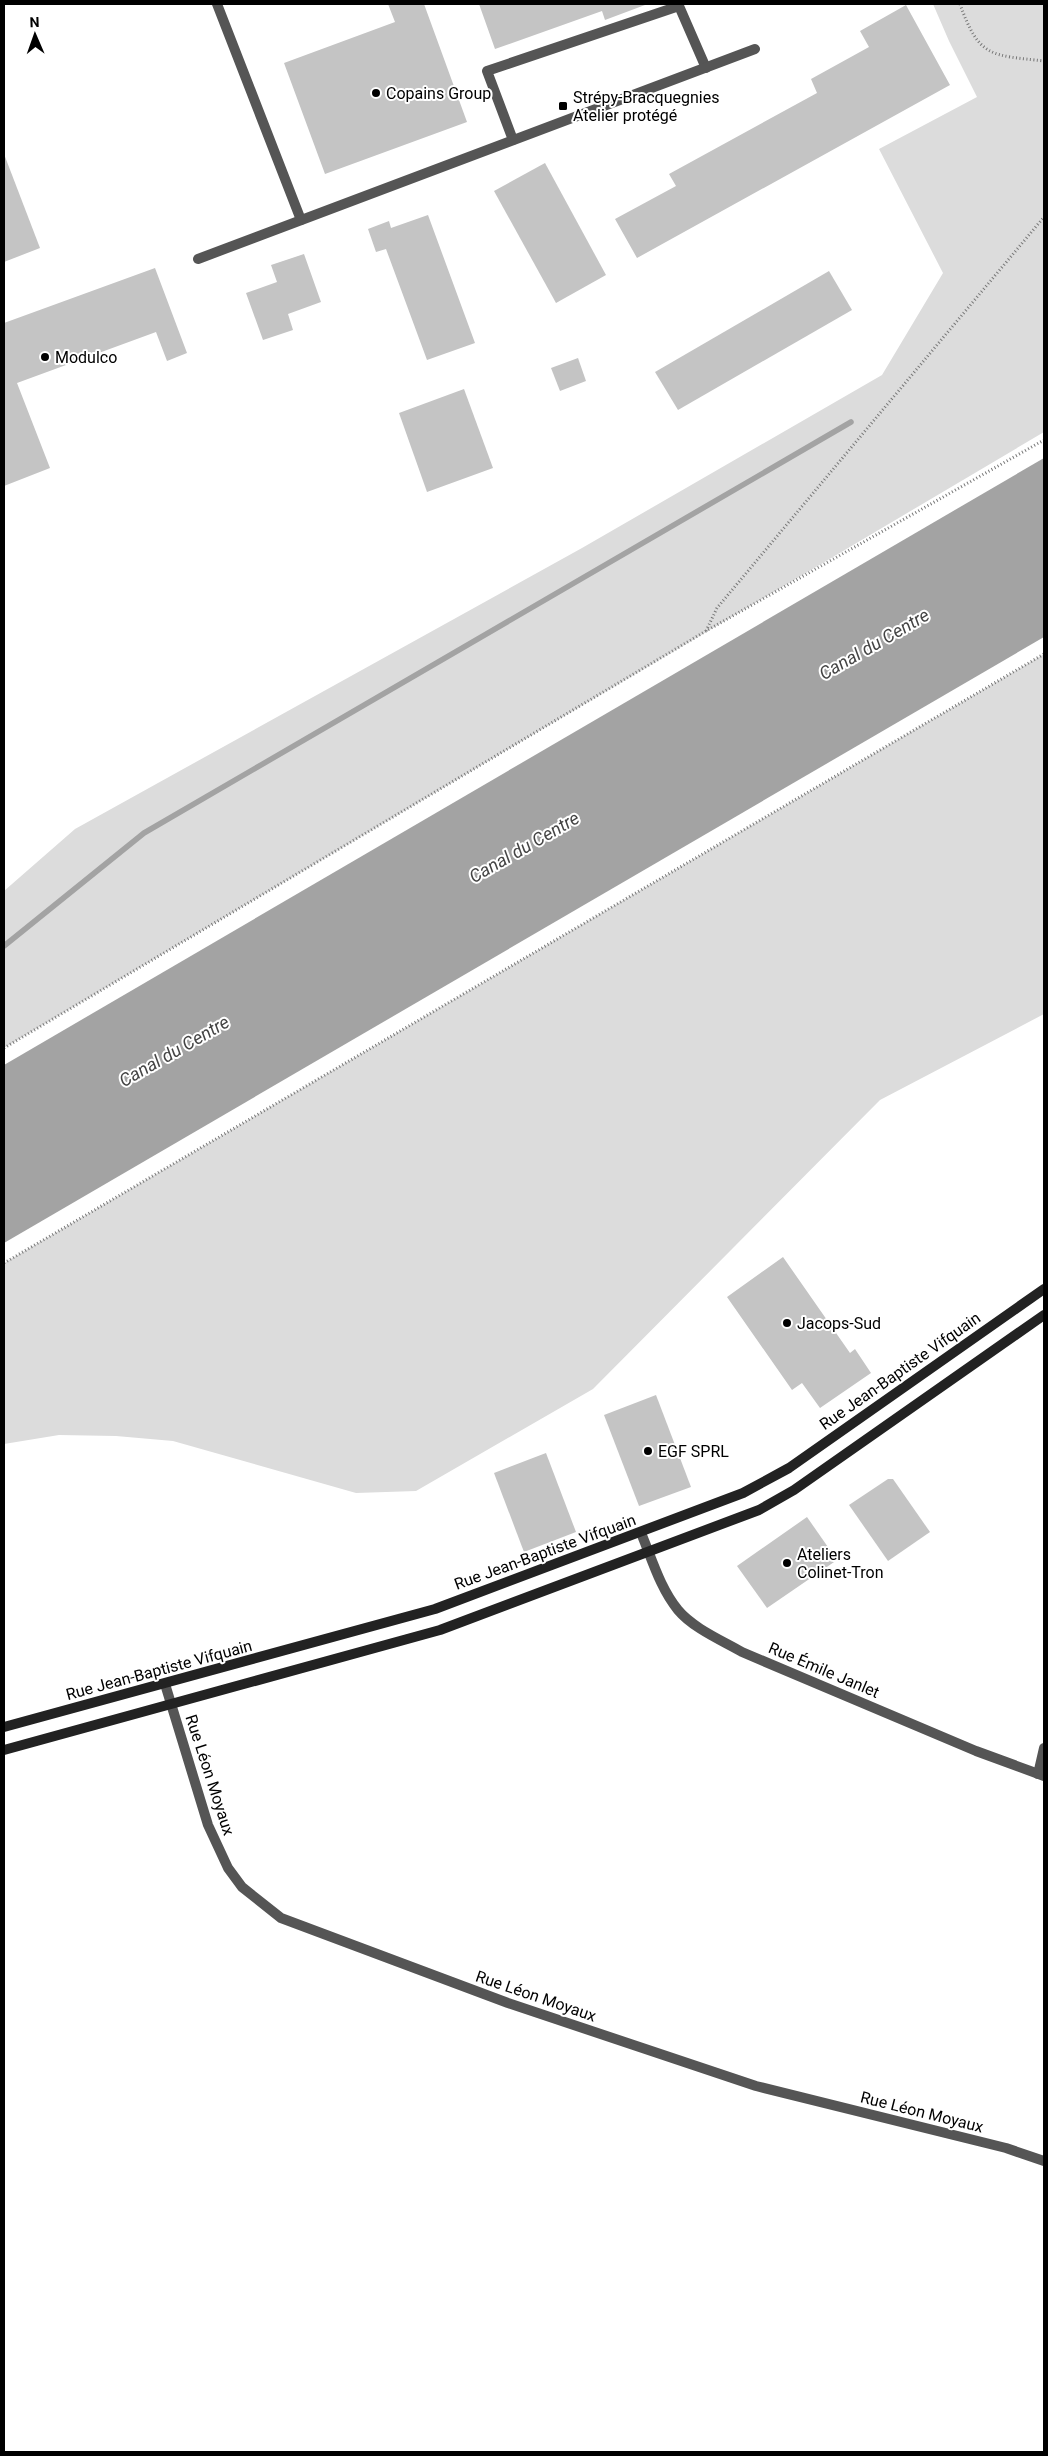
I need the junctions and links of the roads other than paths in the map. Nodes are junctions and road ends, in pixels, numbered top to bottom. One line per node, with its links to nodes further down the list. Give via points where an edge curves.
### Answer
1 (217, 4): 5 (street)
2 (754, 50): 3 (street)
3 (706, 68): 4 (street); 4 (street, via 679,6 487,71)
4 (513, 140): 5 (street)
5 (301, 220): 6 (street)
6 (198, 259)
7 (1044, 1289): 9 (street, Rue Jean-Baptiste Vifquain, via 789,1468 743,1493)
8 (1044, 1314): 10 (street, via 777,1501)
9 (641, 1533): 10 (street, Rue Émile Janlet); 11 (street, Rue Jean-Baptiste Vifquain, via 435,1609)
10 (649, 1552): 12 (street, via 440,1630); 16 (street, Rue Émile Janlet, via 668,1596 679,1612 742,1652 976,1751)
11 (165, 1684): 12 (street, Rue Léon Moyaux); 13 (street, Rue Jean-Baptiste Vifquain)
12 (171, 1705): 15 (street); 17 (street, Rue Léon Moyaux, via 208,1825 221,1854 242,1888 281,1918 508,2003 756,2086 1006,2148)
13 (4, 1728)
14 (1044, 1748): 16 (street)
15 (4, 1750)
16 (1041, 1775)
17 (1044, 2161)

